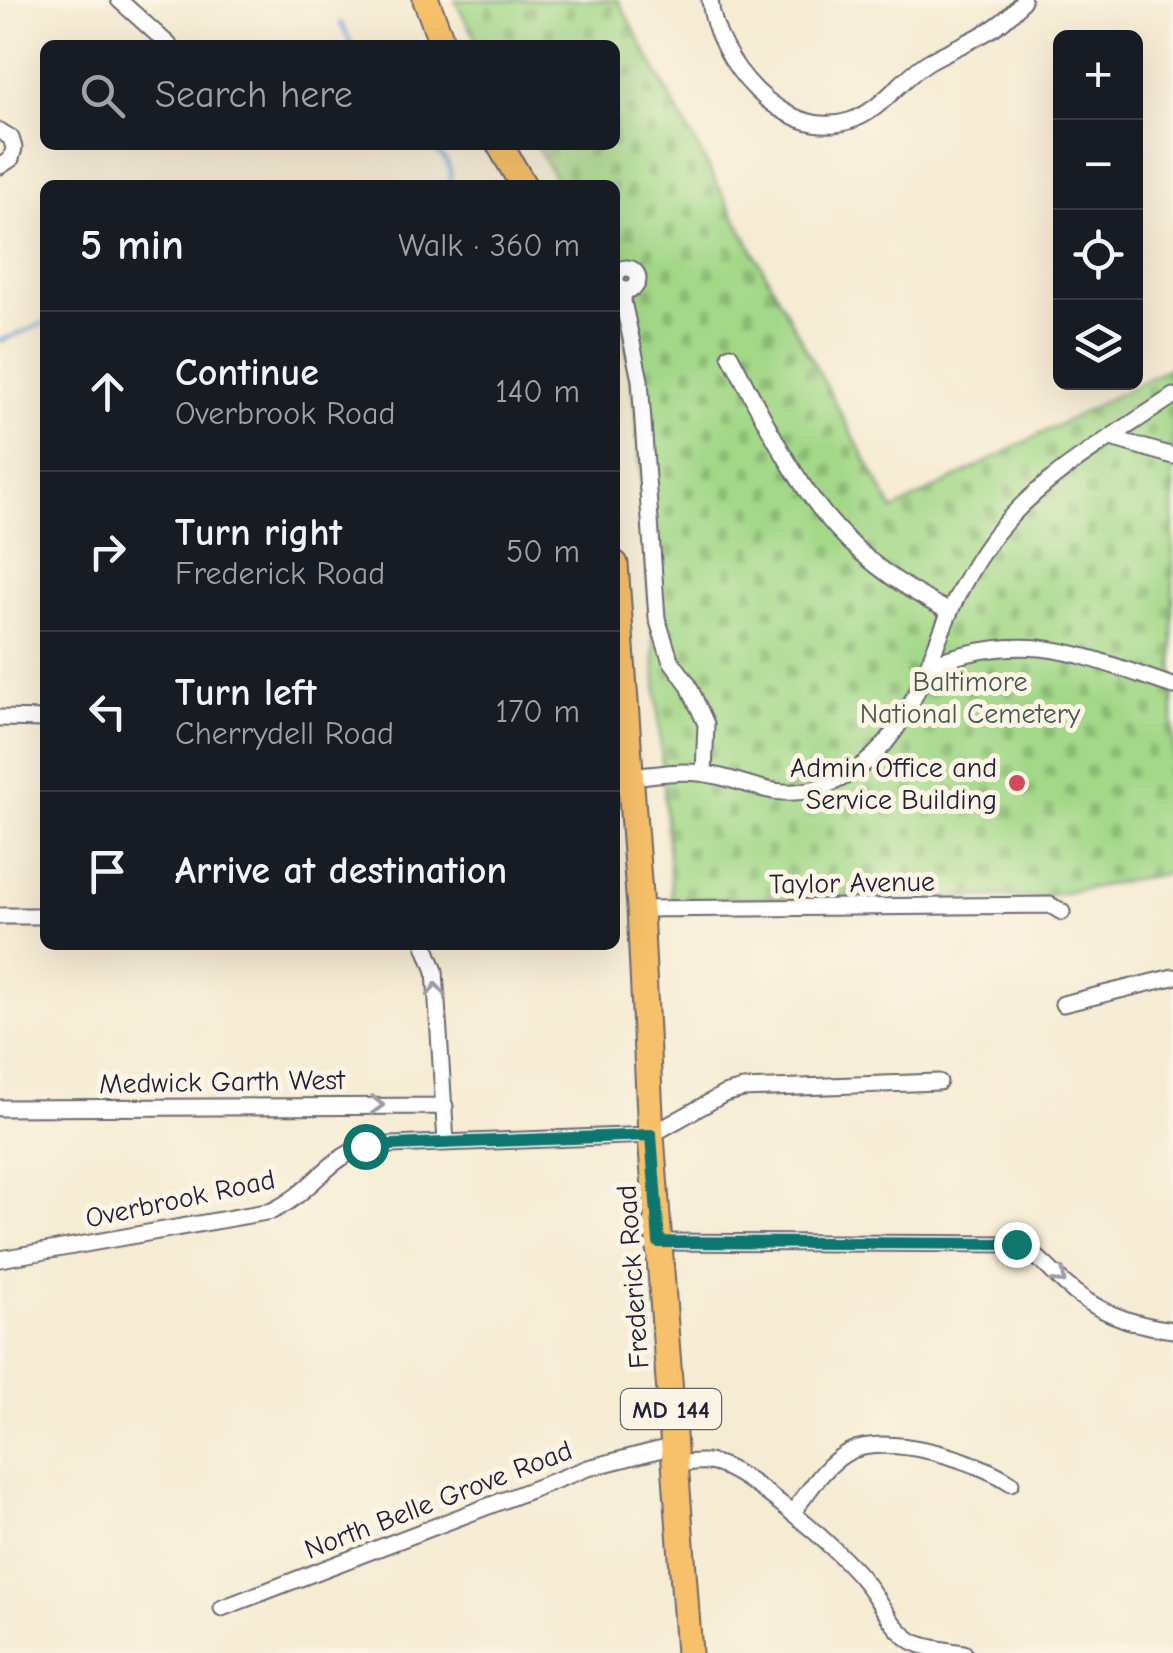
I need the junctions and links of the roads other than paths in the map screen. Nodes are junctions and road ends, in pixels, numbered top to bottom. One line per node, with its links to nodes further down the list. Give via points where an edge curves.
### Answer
1 (120, 0): 5 (street)
2 (426, 0): 6 (main road)
3 (710, 0): 4 (street, via 728,58 757,91 786,111 832,125 875,108 926,64 993,30)
4 (1022, 0)
5 (164, 40)
6 (440, 40)
7 (0, 132): 9 (street, via 14,148)
8 (502, 150): 10 (main road)
9 (0, 166)
10 (517, 180)
11 (624, 290): 23 (street, via 640,380 657,618 670,659 706,724)
12 (730, 356): 16 (street, via 794,476 827,520 889,577)
13 (1173, 396): 14 (street)
14 (1111, 438): 15 (street); 16 (street, via 1005,522)
15 (1173, 456)
16 (950, 612): 17 (street)
17 (931, 664): 18 (street, via 972,650 1043,647); 23 (street, via 897,731 846,776 785,793)
18 (1173, 686)
19 (620, 699): 22 (main road, MD 144)
20 (0, 718): 21 (street)
21 (40, 719)
22 (621, 726): 24 (main road, MD 144)
23 (704, 774): 24 (street)
24 (631, 776): 25 (main road, MD 144)
25 (640, 909): 26 (street, Taylor Avenue, via 1050,905); 35 (main road, MD 144)
26 (1062, 912)
27 (0, 916): 28 (street)
28 (40, 916)
29 (427, 950): 33 (street, one-way to 29, via 435,971)
30 (1173, 977): 31 (street)
31 (1062, 1004)
32 (939, 1082): 35 (street, via 742,1089)
33 (445, 1106): 34 (street, Medwick Garth West, one-way to 33); 36 (street)
34 (0, 1108)
35 (651, 1135): 36 (street, Overbrook Road); 37 (main road, Frederick Road / MD 144)
36 (446, 1142): 38 (street, Overbrook Road, via 382,1142 350,1151 272,1211)
37 (659, 1242): 39 (street, one-way to 39, via 1016,1244 1100,1310); 40 (main road, Frederick Road / MD 144)
38 (0, 1259)
39 (1173, 1330)
40 (675, 1455): 42 (street, North Belle Grove Road, via 731,1469); 43 (street, North Belle Grove Road, via 588,1468); 44 (main road, Frederick Road / MD 144)
41 (1010, 1484): 42 (street, via 956,1456 869,1445 841,1455)
42 (792, 1513): 45 (street, North Belle Grove Road, via 858,1572 903,1634)
43 (222, 1608)
44 (689, 1653)
45 (964, 1653)

